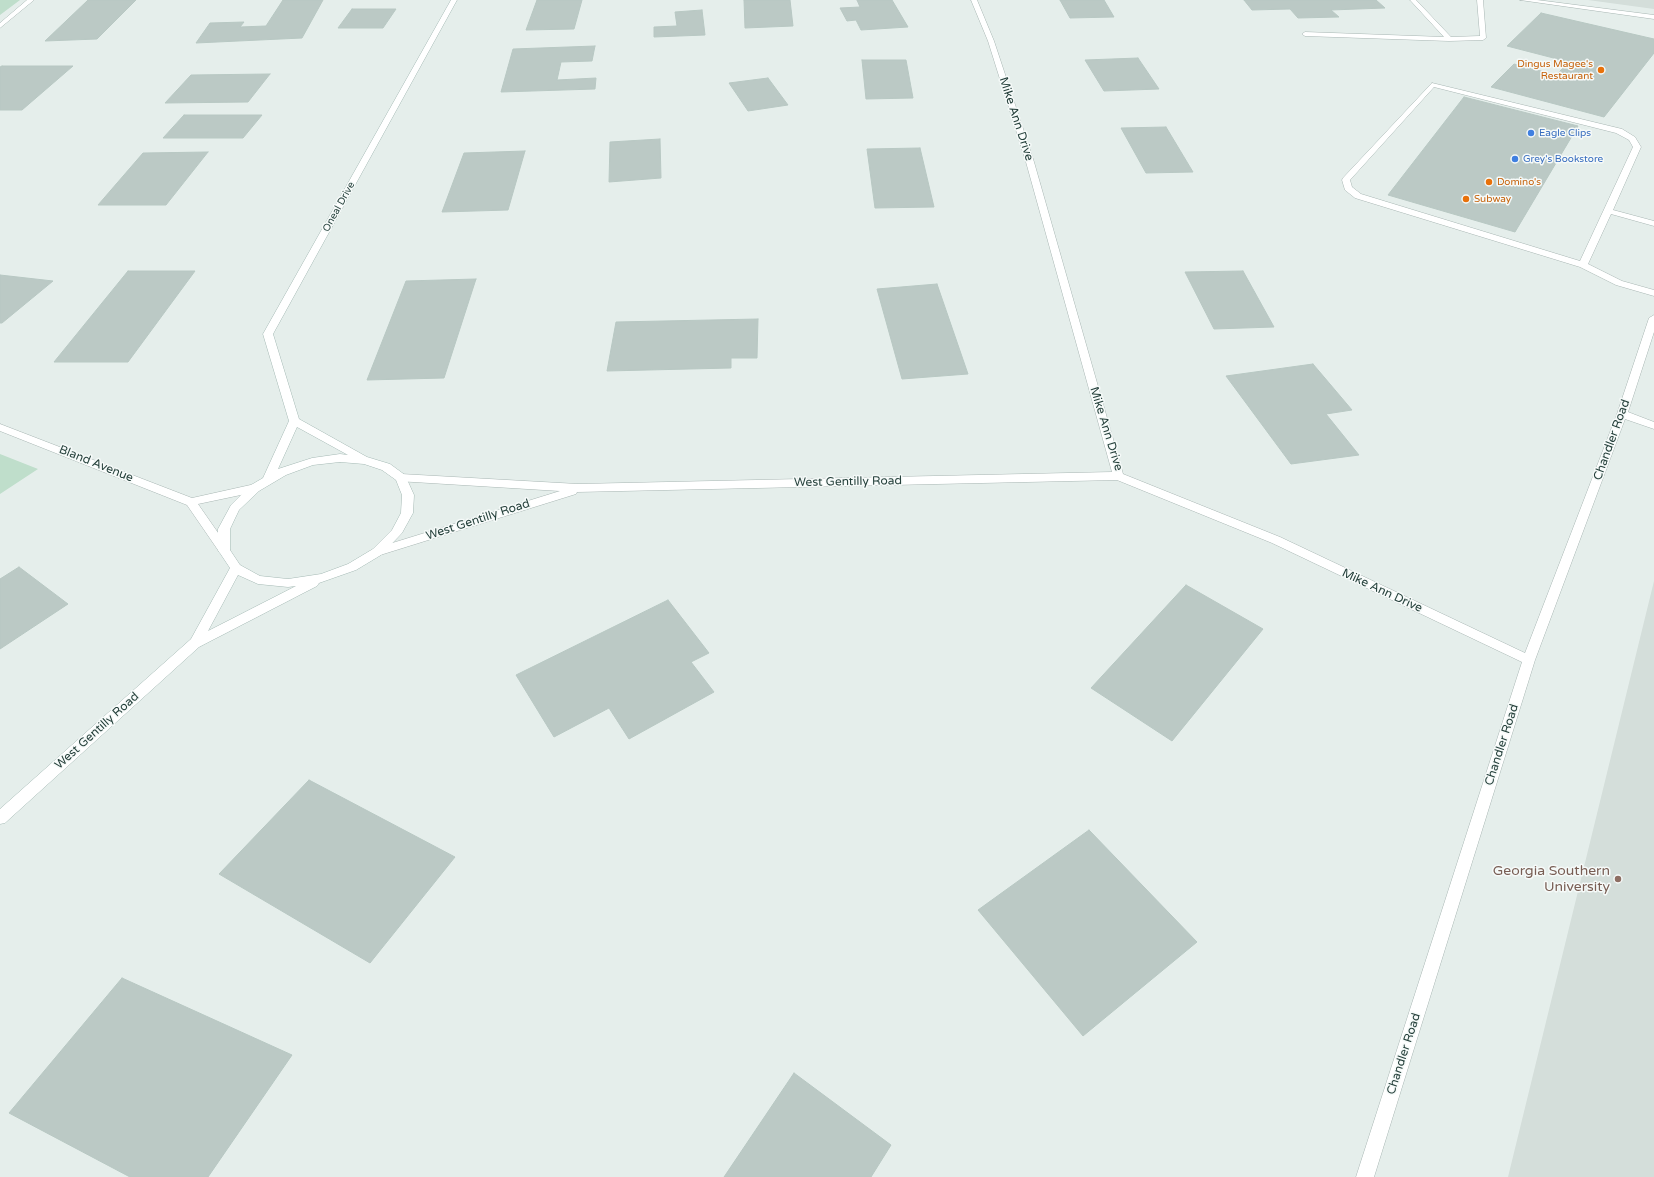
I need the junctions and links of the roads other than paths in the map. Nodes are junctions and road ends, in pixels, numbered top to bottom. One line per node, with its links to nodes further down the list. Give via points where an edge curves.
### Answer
1 (31, 0): 8 (street)
2 (454, 0): 17 (street, Oneal Drive, via 268,334)
3 (974, 0): 21 (street, Mike Ann Drive, via 991,41 1030,162)
4 (1413, 0): 10 (street)
5 (1480, 0): 10 (street, via 1483,38)
6 (1523, 0): 7 (street)
7 (1654, 17)
8 (0, 26)
9 (1305, 34): 10 (street)
10 (1449, 39)
11 (1608, 211): 12 (street); 13 (street); 13 (street, via 1637,147 1632,139 1619,130 1432,85 1346,180 1348,188 1358,196)
12 (1654, 224)
13 (1583, 265): 14 (street, via 1619,283)
14 (1654, 293)
15 (1654, 318): 16 (street, Chandler Road)
16 (1622, 414): 18 (street); 32 (street, Chandler Road)
17 (294, 421): 20 (street); 23 (street)
18 (1654, 426)
19 (0, 427): 26 (street, Bland Avenue)
20 (365, 460): 22 (street, via 386,467); 23 (street, via 340,458 312,462 282,472)
21 (1118, 476): 25 (street, West Gentilly Road); 32 (street, Mike Ann Drive, via 1276,540)
22 (401, 478): 25 (street, West Gentilly Road); 28 (street, West Gentilly Road, via 408,495 407,513 396,533)
23 (268, 480): 24 (street)
24 (255, 488): 26 (street); 27 (street, via 235,508 224,529)
25 (578, 488): 28 (street, West Gentilly Road)
26 (191, 502): 27 (street)
27 (224, 550): 29 (street, West Gentilly Road)
28 (377, 552): 30 (street, West Gentilly Road, via 352,568)
29 (236, 568): 30 (street, West Gentilly Road, via 258,580 288,583); 31 (street, West Gentilly Road)
30 (322, 578): 31 (street, West Gentilly Road)
31 (194, 643): 33 (street, West Gentilly Road)
32 (1529, 660): 34 (street, Chandler Road)
33 (0, 818)
34 (1365, 1177)

